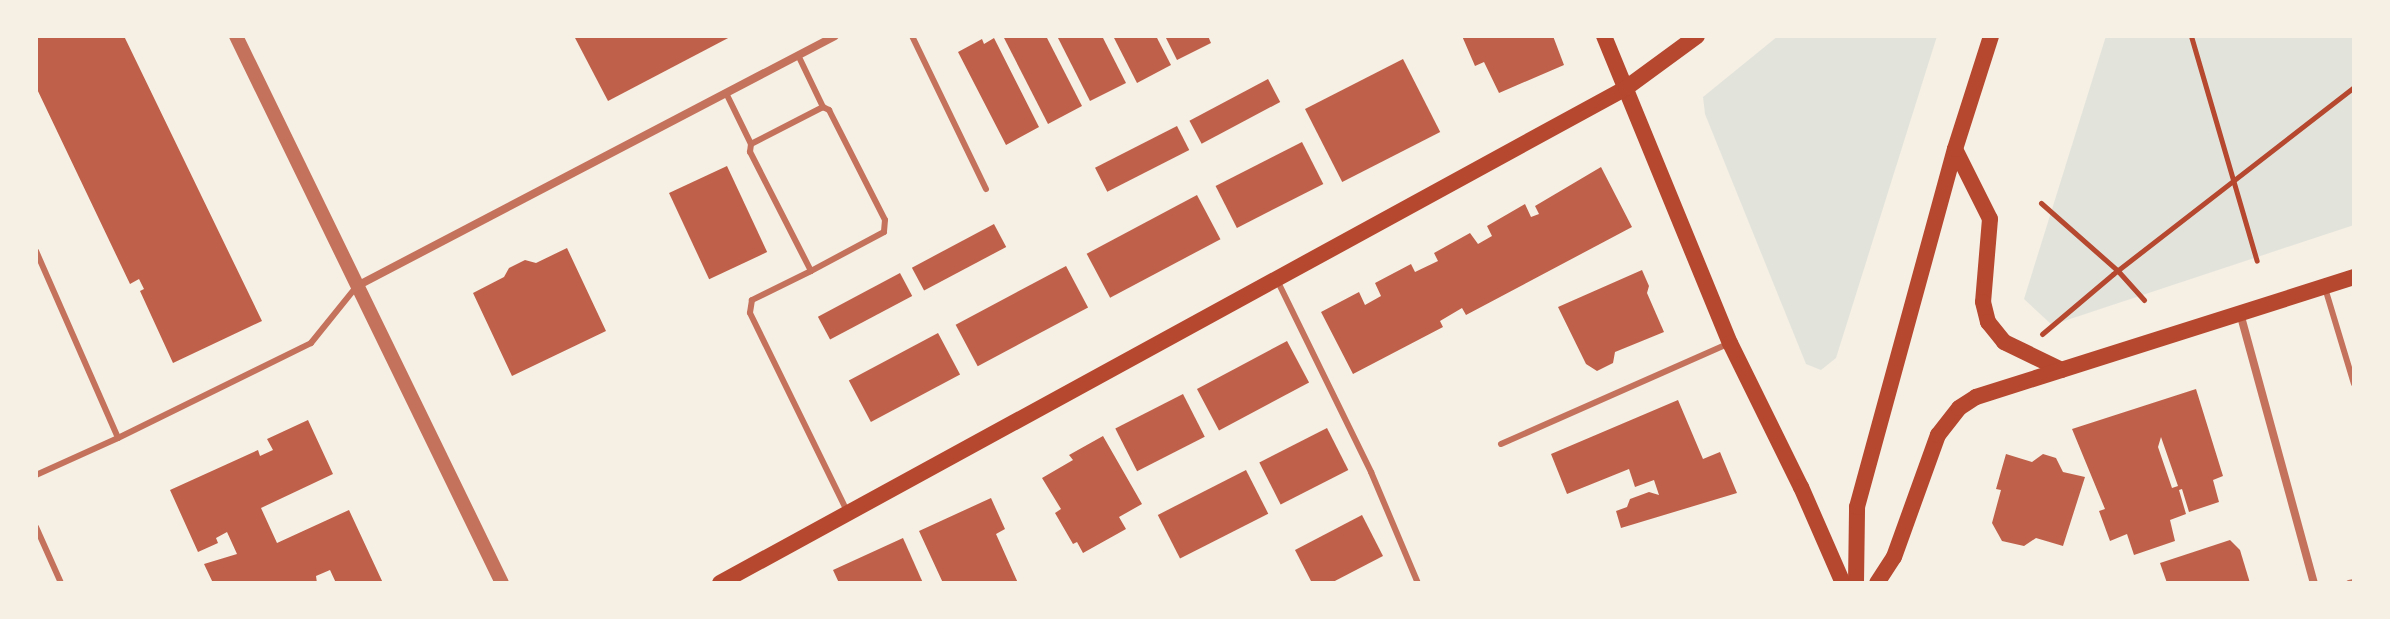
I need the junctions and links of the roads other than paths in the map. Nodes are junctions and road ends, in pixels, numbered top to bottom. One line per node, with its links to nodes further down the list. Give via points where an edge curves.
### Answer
1 (236, 36): 18 (street)
2 (835, 36): 7 (street)
3 (912, 36): 13 (lane)
4 (1604, 36): 8 (main road)
5 (1697, 36): 8 (main road)
6 (1991, 36): 12 (main road)
7 (798, 55): 9 (street); 10 (lane)
8 (1626, 88): 17 (main road); 21 (main road)
9 (726, 93): 11 (lane); 18 (street)
10 (823, 107): 11 (lane); 15 (lane, via 885,220 884,232)
11 (751, 144): 15 (lane, via 750,152)
12 (1955, 149): 22 (main road, via 1990,219 1983,302 1988,322 2004,342); 34 (main road, via 1857,507)
13 (986, 189)
14 (36, 251): 24 (lane)
15 (811, 271): 27 (lane, via 752,300 750,313)
16 (2354, 277): 19 (main road)
17 (1278, 282): 27 (main road); 32 (lane, via 1371,472)
18 (357, 286): 24 (lane, via 311,343); 30 (street)
19 (2325, 288): 20 (main road); 23 (lane)
20 (2240, 313): 22 (main road); 36 (street)
21 (1730, 343): 25 (lane); 33 (main road)
22 (2062, 370): 35 (main road, via 1976,397 1946,421 1894,557)
23 (2354, 384)
24 (118, 438): 26 (lane)
25 (1501, 444)
26 (36, 475)
27 (848, 514): 31 (main road)
28 (36, 527): 29 (lane)
29 (61, 583)
30 (502, 583)
31 (720, 583)
32 (1418, 583)
33 (1843, 583)
34 (1856, 583)
35 (1877, 583)
36 (2314, 583)

